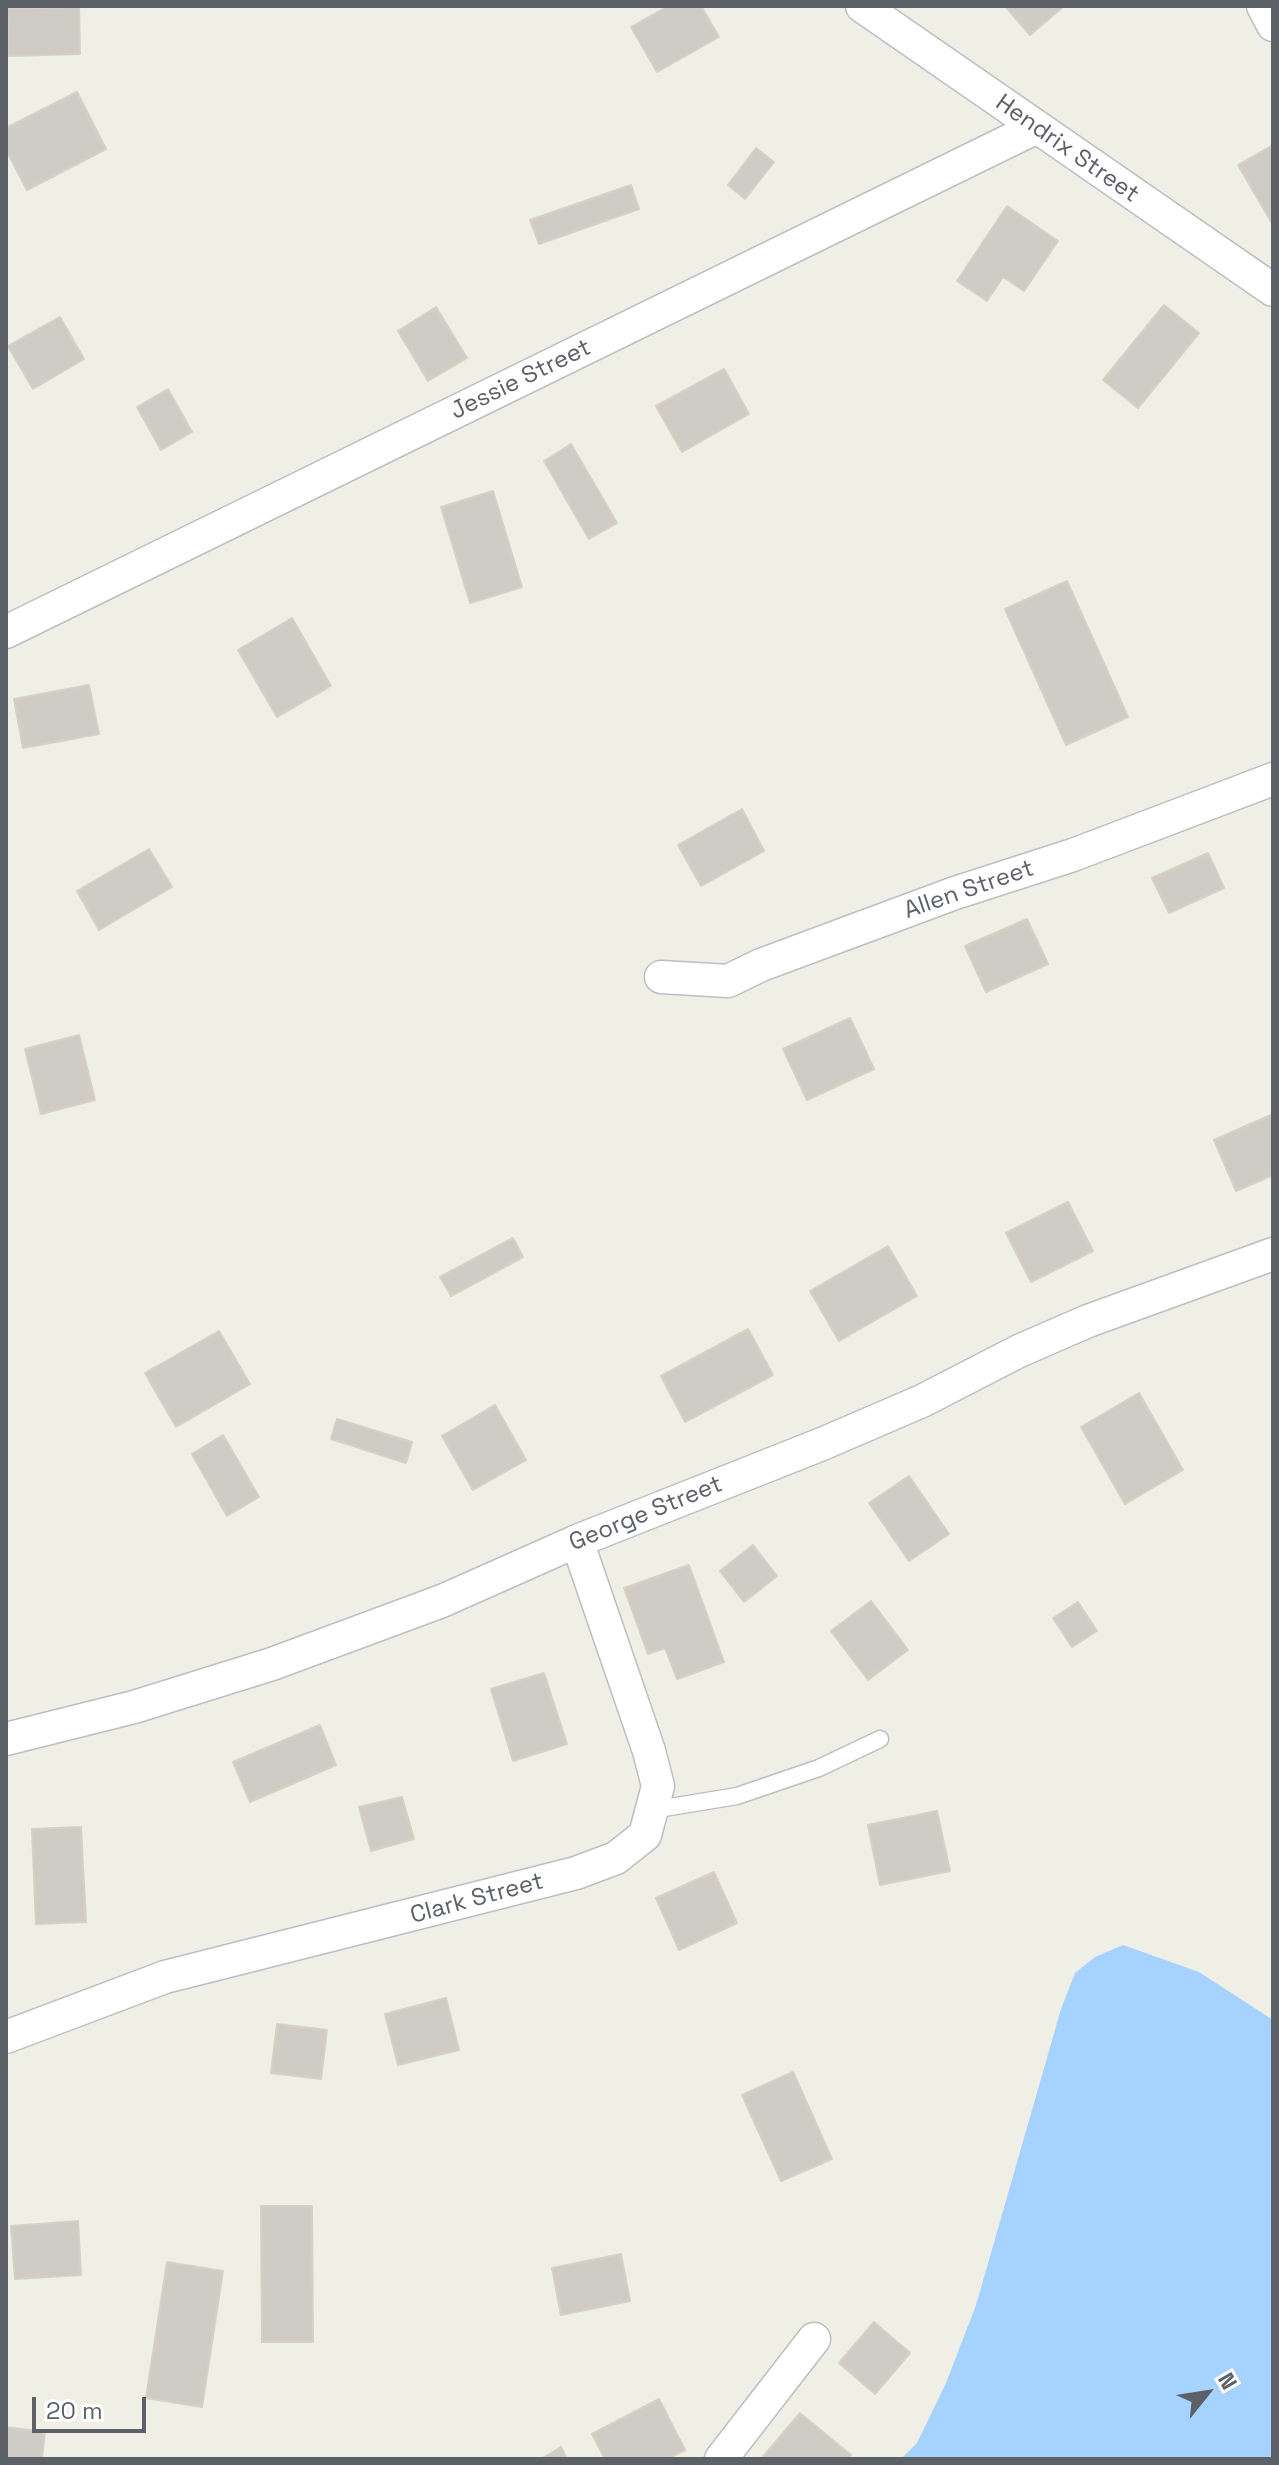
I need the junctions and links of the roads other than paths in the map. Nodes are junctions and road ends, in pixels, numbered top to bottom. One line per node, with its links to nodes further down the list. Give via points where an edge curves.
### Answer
1 (862, 6): 4 (street, Hendrix Street)
2 (1263, 6): 3 (street)
3 (1273, 25)
4 (1035, 128): 5 (street, Hendrix Street); 6 (street, Jessie Street)
5 (1273, 290)
6 (6, 632)
7 (1273, 779): 8 (street, Allen Street, via 728,981)
8 (661, 977)
9 (1273, 1254): 10 (street, George Street, via 1088,1321 851,1432)
10 (577, 1541): 11 (street, George Street, via 442,1601 272,1664); 13 (street, Clark Street, via 649,1751 658,1786)
11 (6, 1739)
12 (880, 1739): 13 (lane, via 819,1768 737,1796)
13 (652, 1810): 14 (street, Clark Street, via 645,1835 616,1858 576,1873 165,1977)
14 (6, 2037)
15 (814, 2339): 16 (street)
16 (721, 2459)

